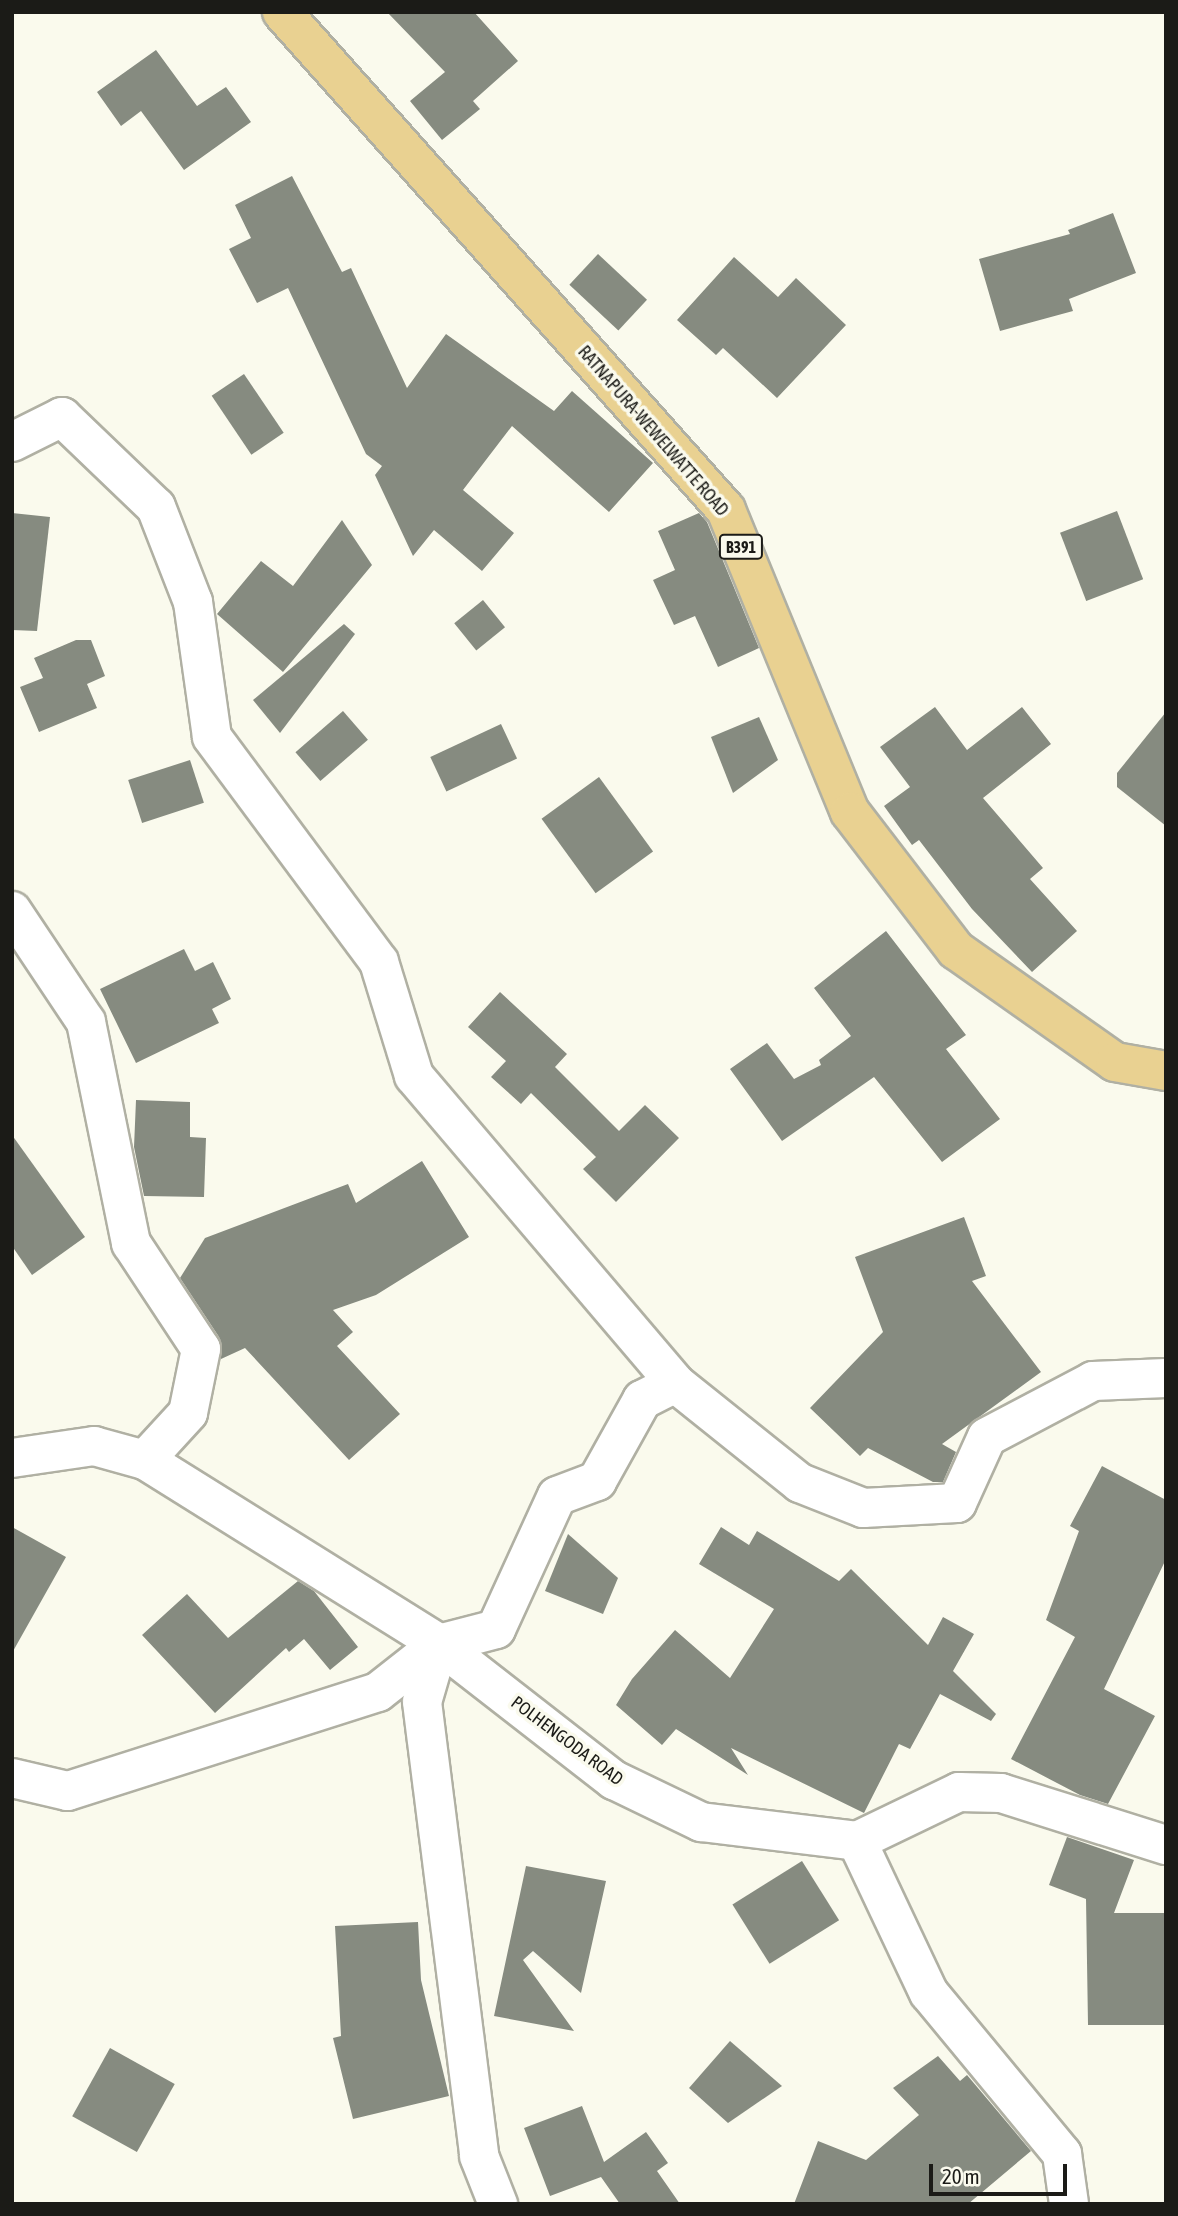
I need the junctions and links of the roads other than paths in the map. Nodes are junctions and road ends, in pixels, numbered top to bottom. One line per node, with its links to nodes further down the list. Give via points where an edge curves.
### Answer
1 (282, 12): 4 (main road, RATNAPURA-WEWELWATTE ROAD / B391, via 726,510 850,811 956,950 1115,1062)
2 (12, 442): 6 (street, via 62,417 156,507 192,602 212,737 379,962 414,1076)
3 (12, 911): 8 (street, via 86,1022 131,1243 201,1349 188,1413)
4 (1166, 1070)
5 (1166, 1378): 6 (street, via 1093,1381 987,1437 957,1503 863,1508 800,1483)
6 (675, 1383): 9 (street, via 642,1400 597,1481 557,1496 496,1629)
7 (12, 1458): 8 (street, POLHENGODA ROAD, via 94,1446)
8 (145, 1460): 9 (street, POLHENGODA ROAD)
9 (439, 1644): 10 (street, via 378,1692 81,1787 68,1791); 11 (street, POLHENGODA ROAD, via 614,1780 701,1822); 13 (street, via 422,1702 479,2155)
10 (12, 1778)
11 (857, 1841): 12 (street, via 960,1792 1002,1793); 14 (street, via 929,1993 1062,2154)
12 (1166, 1845)
13 (498, 2204)
14 (1069, 2204)

